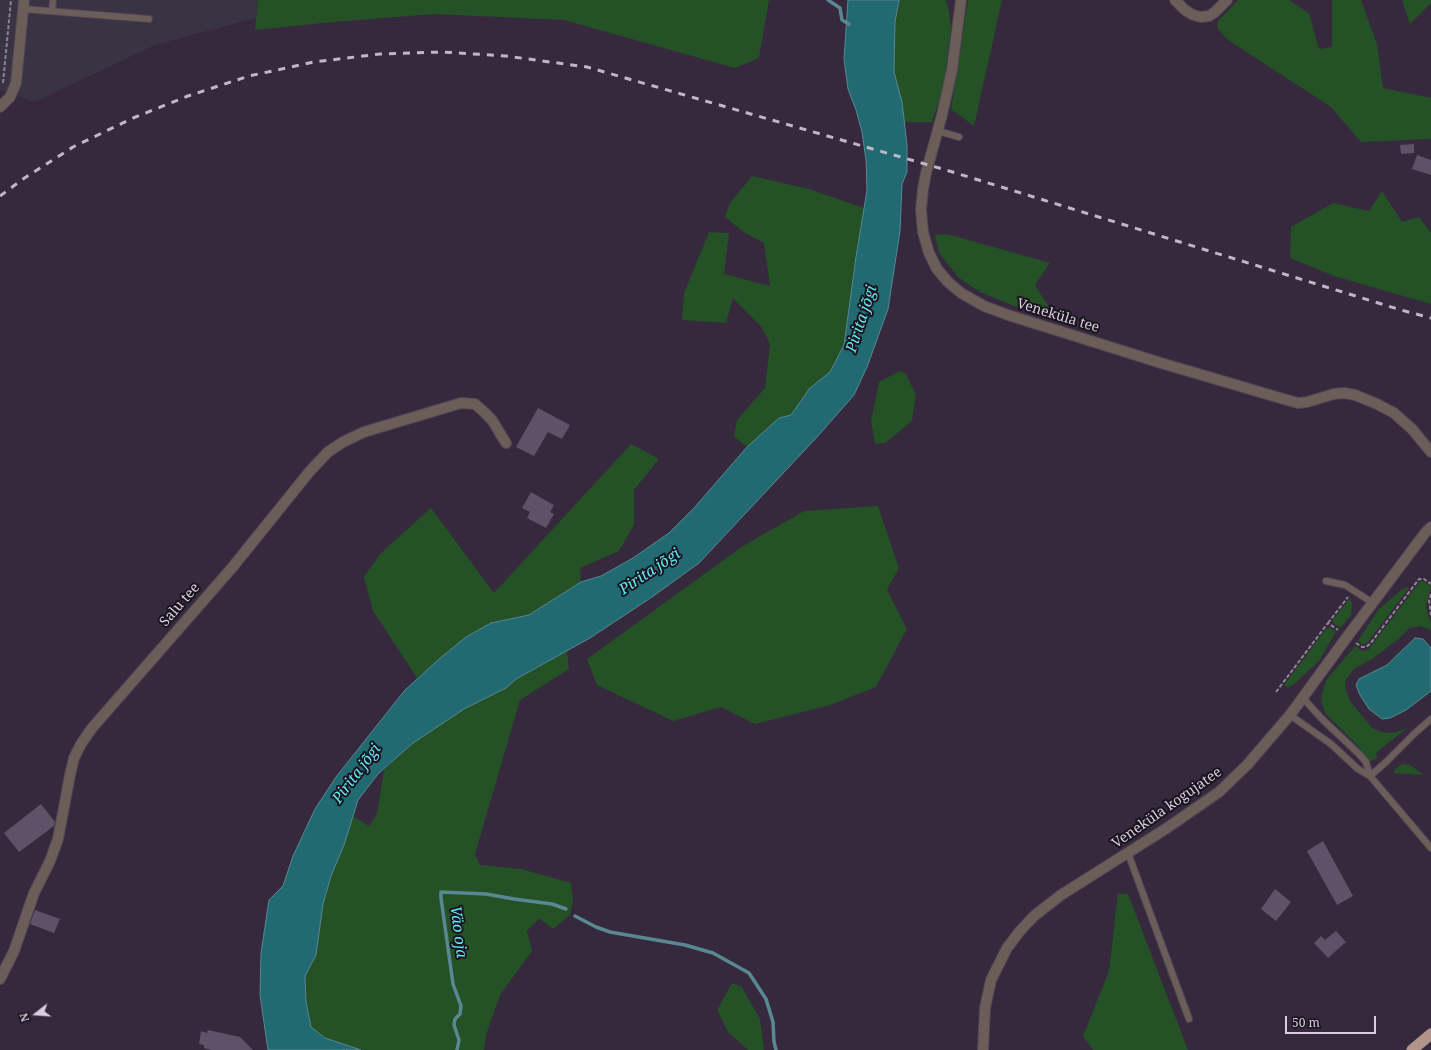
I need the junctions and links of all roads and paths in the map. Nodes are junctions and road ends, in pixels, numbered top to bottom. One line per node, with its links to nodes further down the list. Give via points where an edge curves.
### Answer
1 (11, 0): 9 (path)
2 (53, 0): 7 (lane)
3 (961, 0): 11 (street, Veneküla tee, via 952,70)
4 (1175, 0): 5 (street, via 1185,10 1201,17 1209,16)
5 (1227, 0)
6 (24, 4): 7 (lane); 10 (street, via 16,83 10,97)
7 (52, 11): 8 (lane)
8 (149, 19)
9 (3, 84)
10 (0, 107)
11 (938, 131): 12 (lane); 14 (street, Veneküla tee, via 923,189 921,210 924,232 929,253 937,269 961,293 1008,316 1298,403 1334,394 1355,395 1394,413 1412,429)
12 (959, 137)
13 (506, 444): 28 (street, Salu tee, via 492,420 482,410 475,404 461,403 364,432 328,452 310,471 231,569 92,728 81,744 70,774 58,839 34,893 14,952)
14 (1431, 452)
15 (1431, 527): 19 (street, Veneküla kogujatee)
16 (1326, 581): 17 (lane, via 1345,585)
17 (1353, 590): 19 (lane); 21 (path)
18 (1431, 594): 20 (path)
19 (1373, 603): 22 (street, Veneküla kogujatee)
20 (1431, 616)
21 (1328, 623)
22 (1302, 697): 23 (street, Veneküla kogujatee); 25 (lane, via 1366,762)
23 (1290, 715): 25 (lane); 27 (street, Veneküla kogujatee, via 1248,765 1219,792)
24 (1431, 719): 25 (lane)
25 (1370, 776): 26 (lane)
26 (1431, 848)
27 (1128, 854): 29 (lane); 31 (street, Veneküla kogujatee, via 1061,895 1034,916 1007,948 991,980 985,1008)
28 (0, 980)
29 (1189, 1019)
30 (1431, 1034): 32 (highway)
31 (983, 1050)
32 (1412, 1050)

